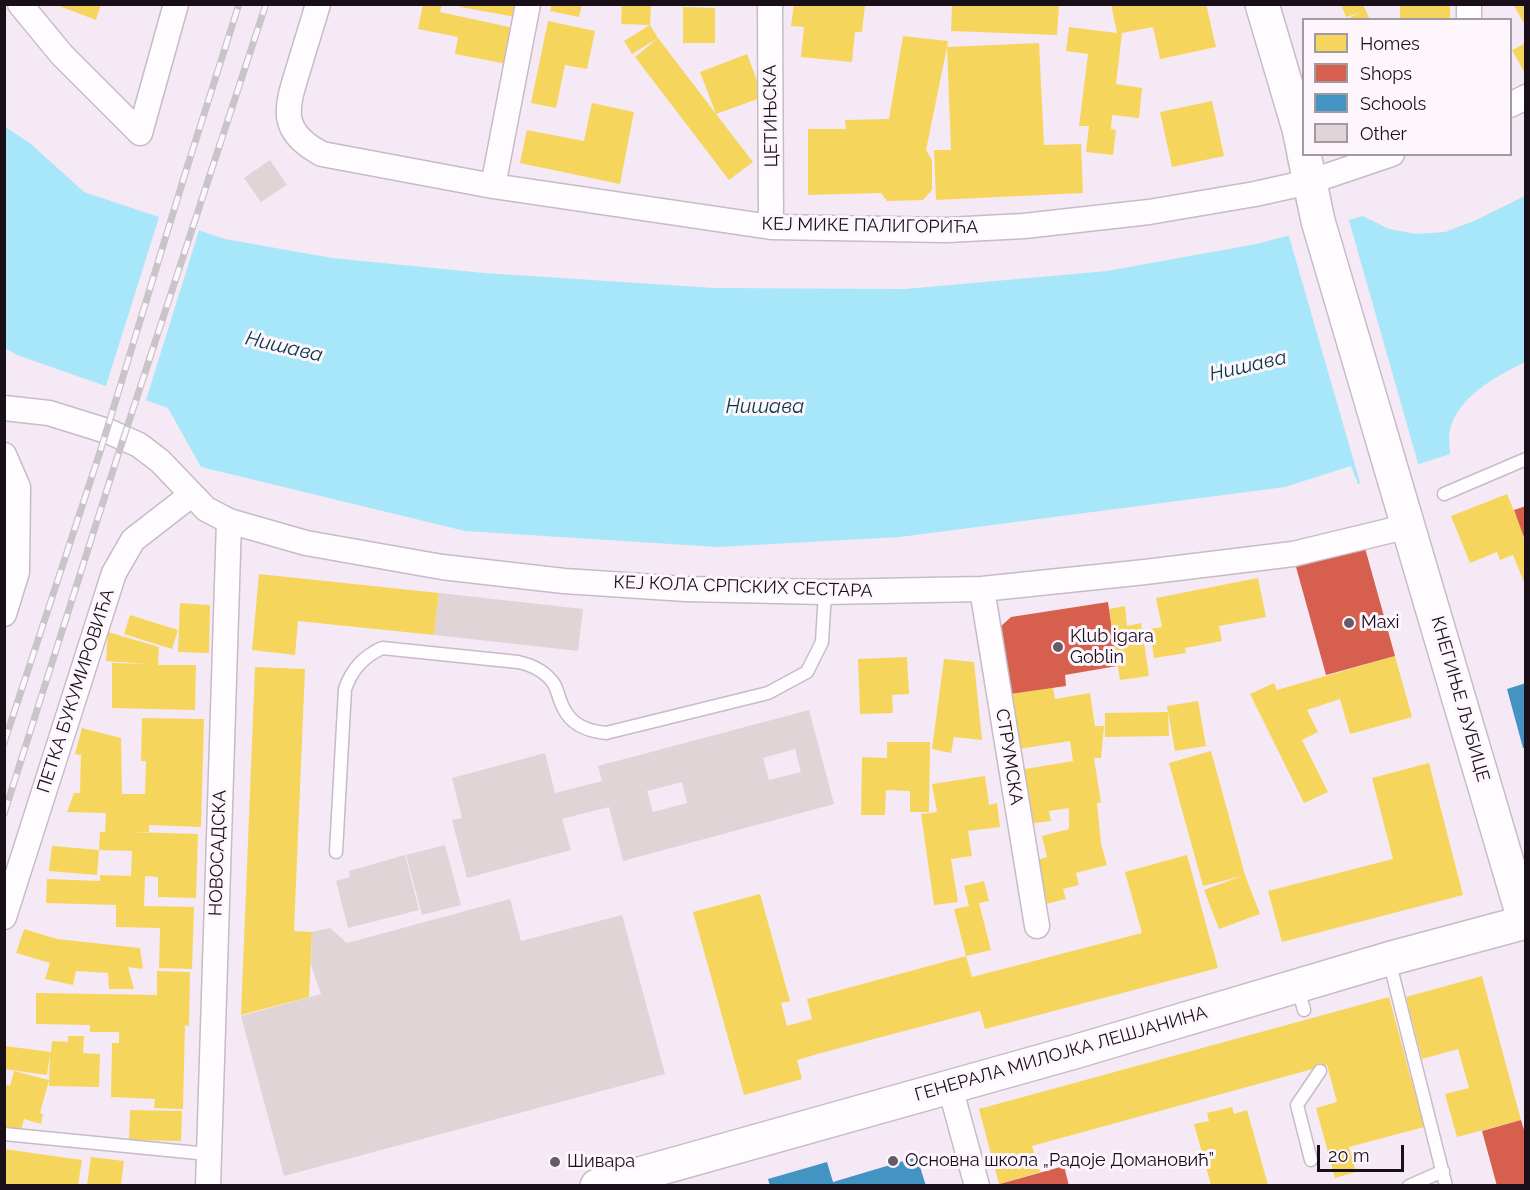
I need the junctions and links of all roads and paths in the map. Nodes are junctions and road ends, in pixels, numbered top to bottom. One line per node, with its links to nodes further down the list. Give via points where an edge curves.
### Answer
1 (20, 4): 2 (street, via 62,55 140,133)
2 (176, 4)
3 (318, 4): 12 (street, КЕЈ МИКЕ ПАЛИГОРИЋА, via 287,106 296,135 322,154)
4 (528, 4): 12 (street)
5 (770, 4): 13 (street, ЦЕТИЊСКА)
6 (1262, 4): 9 (main road, КНЕГИЊЕ ЉУБИЦЕ)
7 (1526, 98): 8 (street)
8 (1512, 104)
9 (1302, 146)
10 (1373, 156): 11 (street, КЕЈ МИКЕ ПАЛИГОРИЋА)
11 (1305, 163): 13 (street, КЕЈ МИКЕ ПАЛИГОРИЋА, via 1255,194 1149,212 947,230); 20 (main road, КНЕГИЊЕ ЉУБИЦЕ, via 1318,221)
12 (493, 186): 13 (street, КЕЈ МИКЕ ПАЛИГОРИЋА)
13 (771, 227)
14 (4, 408): 18 (street, КЕЈ КОЛА СРПСКИХ СЕСТАРА, via 49,413 139,445)
15 (4, 455): 23 (street, via 18,486 18,497 17,572)
16 (1526, 459): 17 (lane)
17 (1444, 494)
18 (191, 495): 19 (street, КЕЈ КОЛА СРПСКИХ СЕСТАРА, via 206,509); 25 (street, ПЕТКА БУКУМИРОВИЋА, via 133,540 114,573)
19 (229, 521): 22 (street, КЕЈ КОЛА СРПСКИХ СЕСТАРА, via 306,543 442,567 686,589); 32 (street, НОВОСАДСКА)
20 (1409, 526): 21 (street, КЕЈ КОЛА СРПСКИХ СЕСТАРА, via 1293,554); 26 (main road, КНЕГИЊЕ ЉУБИЦЕ)
21 (982, 589): 22 (street, КЕЈ КОЛА СРПСКИХ СЕСТАРА); 27 (street, СТРУМСКА)
22 (825, 592): 24 (lane, via 822,642 807,672 768,693 606,733 593,732 571,720 554,685 530,665 382,648 373,652 357,666 345,689)
23 (4, 614)
24 (336, 852)
25 (4, 917)
26 (1525, 922): 28 (main road, ГЕНЕРАЛА МИЛОЈКА ЛЕШЈАНИНА)
27 (1037, 926)
28 (1388, 958): 30 (main road, ГЕНЕРАЛА МИЛОЈКА ЛЕШЈАНИНА, via 1300,998 1074,1052); 34 (lane)
29 (1320, 1071): 33 (lane, via 1297,1105)
30 (950, 1087): 36 (main road, ГЕНЕРАЛА МИЛОЈКА ЛЕШЈАНИНА); 37 (street)
31 (4, 1134): 32 (lane)
32 (208, 1154): 35 (street, НОВОСАДСКА)
33 (1311, 1160)
34 (1443, 1171): 38 (lane); 39 (lane)
35 (208, 1185)
36 (597, 1185)
37 (977, 1185)
38 (1409, 1185)
39 (1446, 1185)

